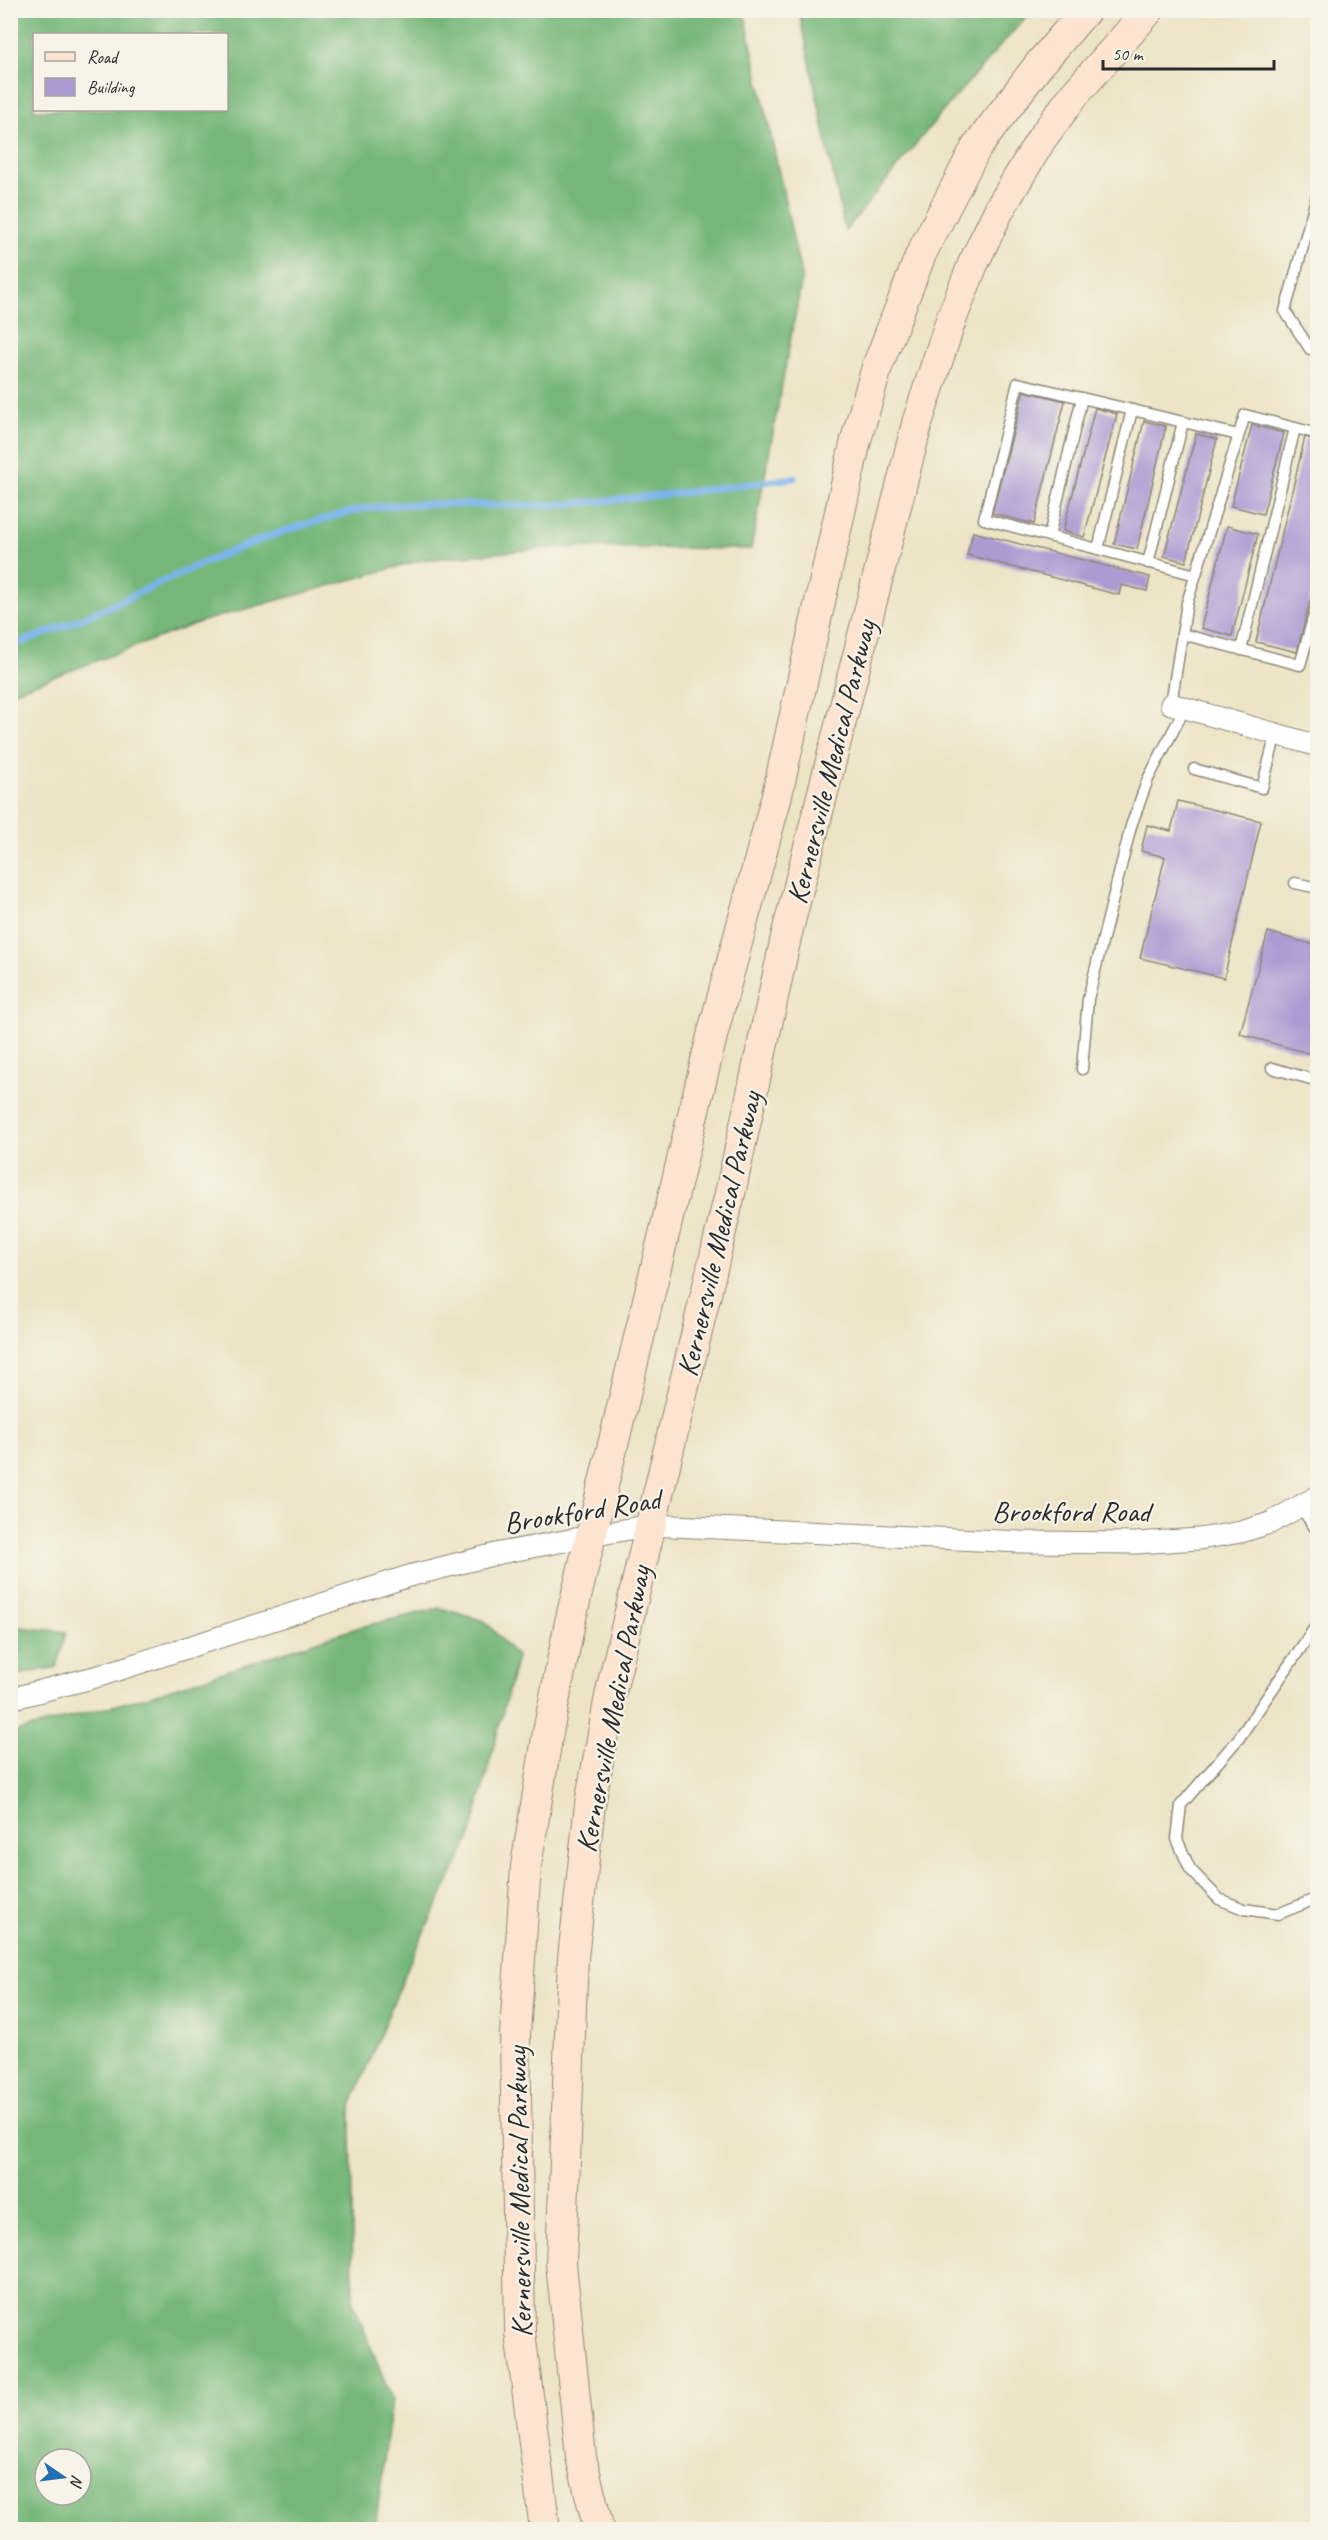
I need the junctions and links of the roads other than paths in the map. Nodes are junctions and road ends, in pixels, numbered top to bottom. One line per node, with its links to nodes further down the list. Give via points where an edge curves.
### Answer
1 (1086, 10): 3 (main road, Kernersville Medical Parkway)
2 (1149, 10): 4 (main road, Kernersville Medical Parkway)
3 (1038, 66): 4 (main road); 24 (main road, Kernersville Medical Parkway, via 976,148 921,254 884,348 856,440)
4 (1074, 95): 25 (main road, Kernersville Medical Parkway, via 1042,138 999,210 951,320 918,420)
5 (1317, 192): 6 (lane, via 1285,311 1310,349)
6 (1317, 351)
7 (1082, 398): 8 (lane); 13 (lane); 13 (lane, via 1018,383 984,519)
8 (1132, 410): 9 (lane); 14 (lane)
9 (1182, 422): 12 (lane); 15 (lane)
10 (1295, 428): 11 (lane); 12 (lane, via 1245,415); 19 (lane)
11 (1317, 434)
12 (1238, 435): 16 (lane)
13 (1049, 536): 14 (lane)
14 (1098, 549): 15 (lane)
15 (1148, 563): 16 (lane)
16 (1196, 575): 18 (lane)
17 (1317, 600): 19 (lane, via 1300,665)
18 (1182, 634): 19 (lane); 20 (lane)
19 (1241, 650)
20 (1178, 706): 21 (street); 29 (lane, via 1131,826 1089,999)
21 (1276, 734): 22 (street); 23 (lane, via 1262,788)
22 (1317, 746)
23 (1194, 769)
24 (759, 860): 25 (main road); 34 (main road, Kernersville Medical Parkway)
25 (804, 871): 32 (main road, Kernersville Medical Parkway)
26 (1295, 883): 27 (lane)
27 (1317, 888)
28 (1272, 1068): 30 (lane)
29 (1082, 1069)
30 (1317, 1081)
31 (1309, 1502): 32 (street, Brookford Road, via 1270,1523 1241,1532 1136,1543 1021,1542); 33 (lane)
32 (650, 1525): 34 (street, Brookford Road); 38 (main road, Kernersville Medical Parkway, via 609,1701 588,1823 573,1958)
33 (1317, 1532)
34 (590, 1537): 36 (street, Brookford Road, via 500,1553 409,1576 99,1676); 39 (main road, Kernersville Medical Parkway, via 548,1732 526,1866 515,2034)
35 (1317, 1623): 37 (lane, via 1239,1738 1181,1805 1177,1839 1190,1869 1219,1899 1244,1909 1278,1914)
36 (10, 1700)
37 (1317, 1898)
38 (561, 2263): 39 (main road); 41 (main road, Kernersville Medical Parkway, via 581,2457)
39 (518, 2266): 40 (main road, Kernersville Medical Parkway, via 520,2332)
40 (545, 2529)
41 (599, 2529)

